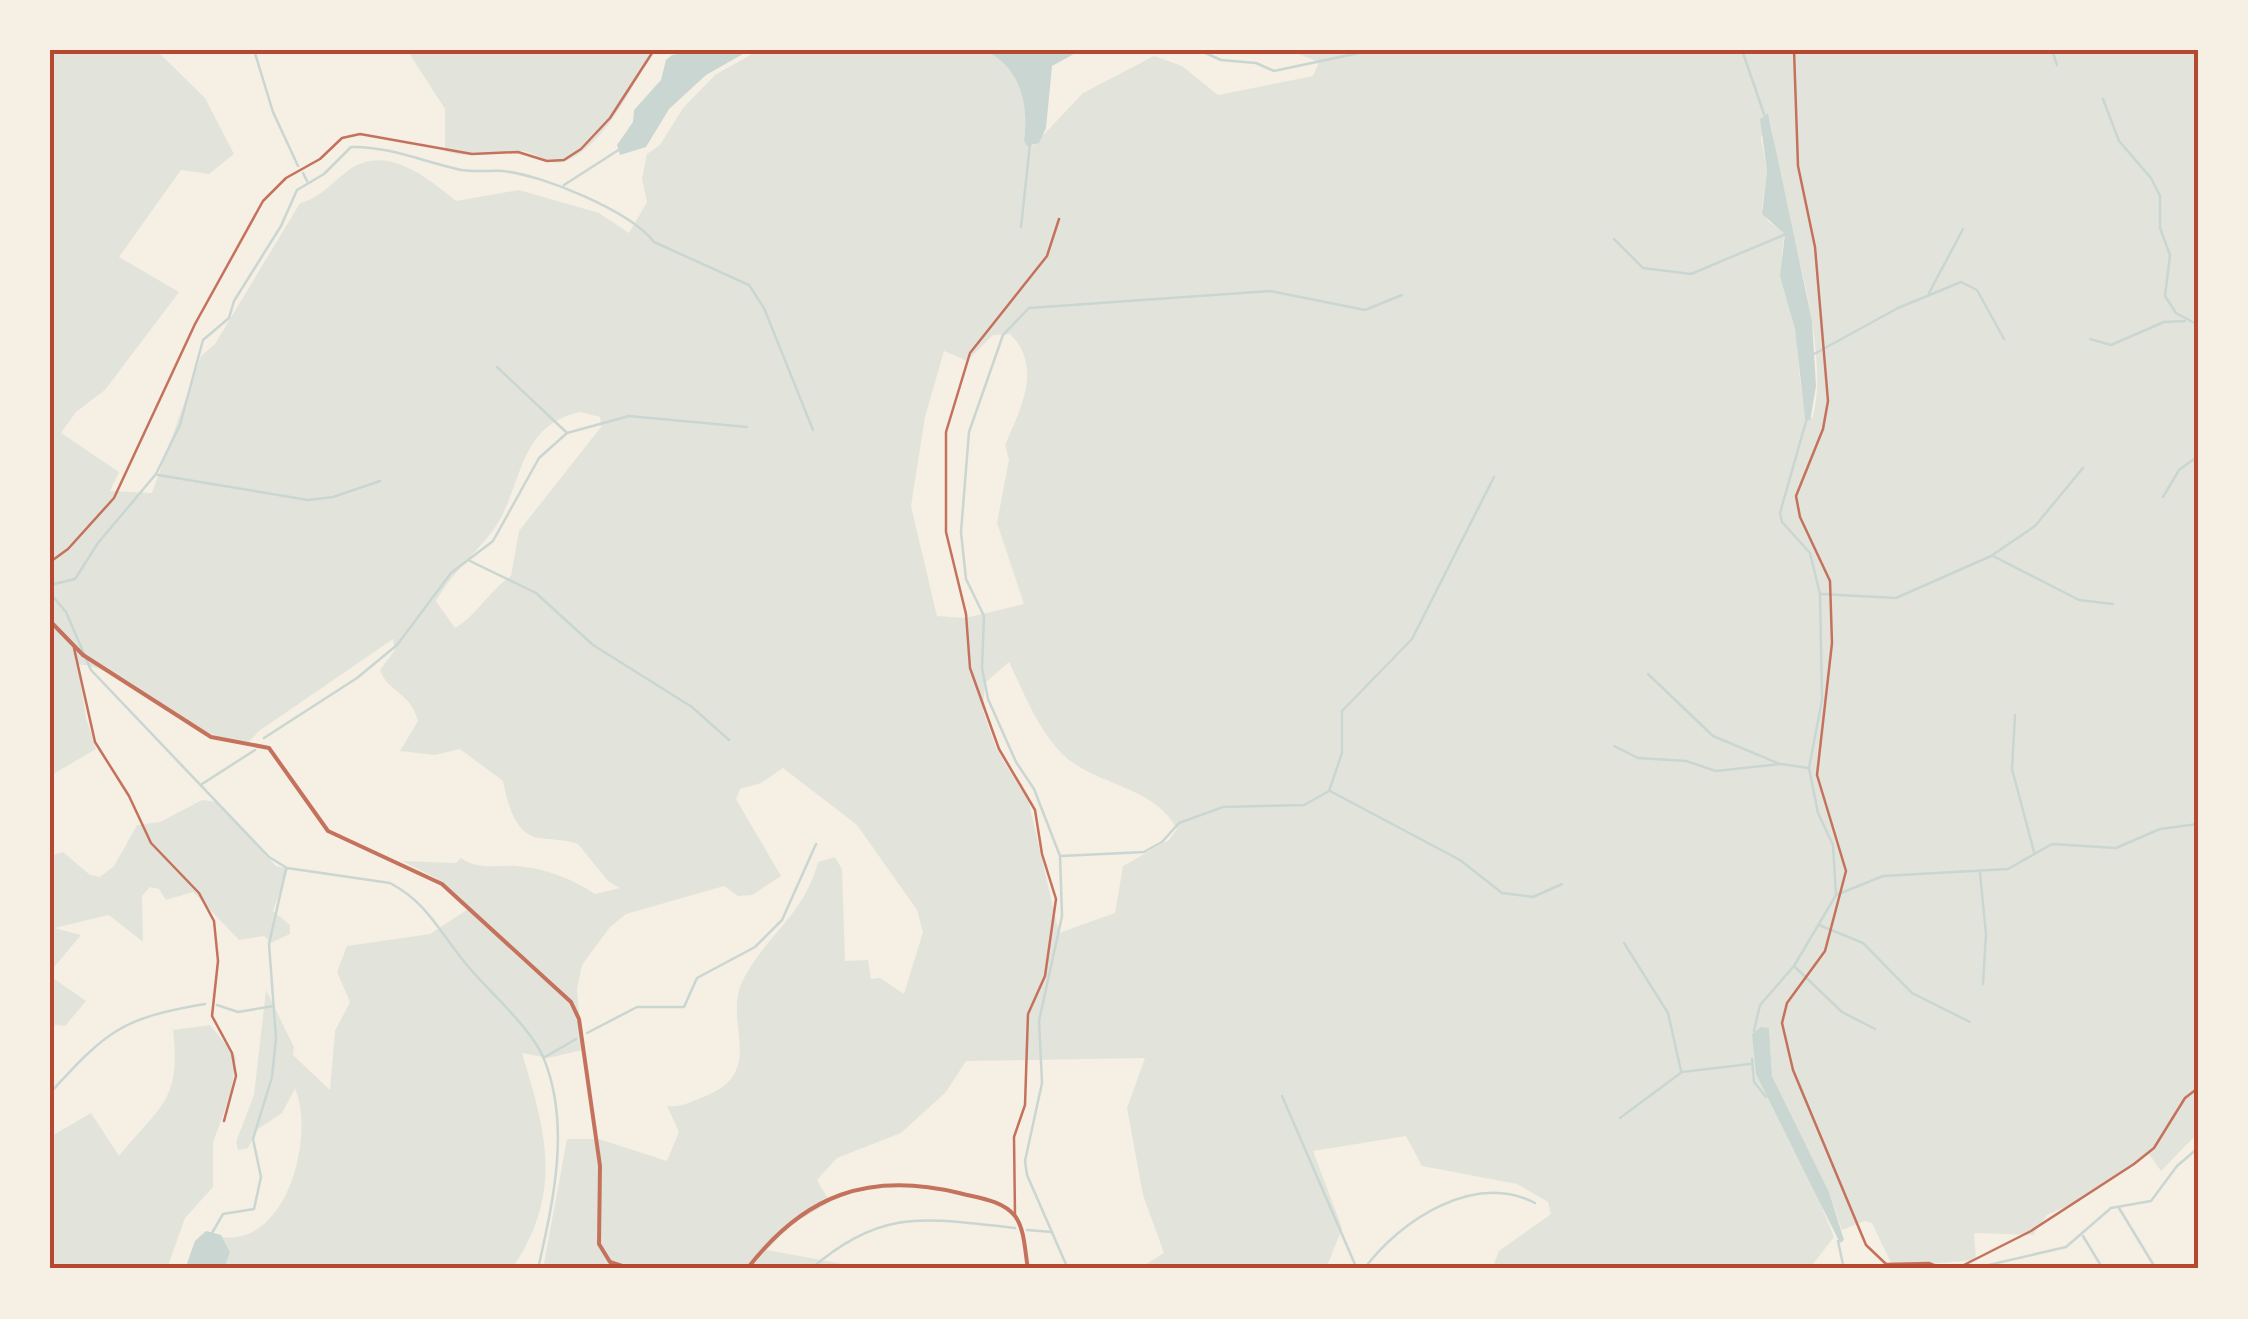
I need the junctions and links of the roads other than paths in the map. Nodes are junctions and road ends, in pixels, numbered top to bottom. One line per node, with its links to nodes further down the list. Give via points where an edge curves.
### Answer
1 (654, 50): 4 (street, via 610,118 570,158 472,154 360,134 342,138 286,178 240,237 114,498)
2 (1794, 50): 13 (street, via 1798,166 1815,247 1828,400 1824,430 1796,496 1830,581 1832,643 1817,775 1846,872 1825,951 1787,1003 1782,1023 1793,1070 1866,1246 1886,1264 1929,1262)
3 (1058, 219): 9 (street, via 1047,256 970,353 946,432 946,532 966,614 970,668 999,748 1035,810 1056,900 1044,976 1028,1014 1025,1105 1014,1137)
4 (50, 562)
5 (50, 621): 6 (street)
6 (74, 647): 8 (street, via 95,742 151,843 199,893 214,921 212,1016 232,1052 236,1076); 10 (street, via 210,737 269,748 336,838 442,884 564,994 579,1018 600,1166 600,1248 610,1262)
7 (2198, 1088): 14 (street, via 2166,1134 2134,1164 2031,1231)
8 (224, 1121)
9 (1016, 1217): 11 (street, via 996,1202 942,1190 876,1186 796,1217); 12 (street)
10 (632, 1269)
11 (747, 1269)
12 (1028, 1269)
13 (1944, 1269)
14 (1956, 1269)

